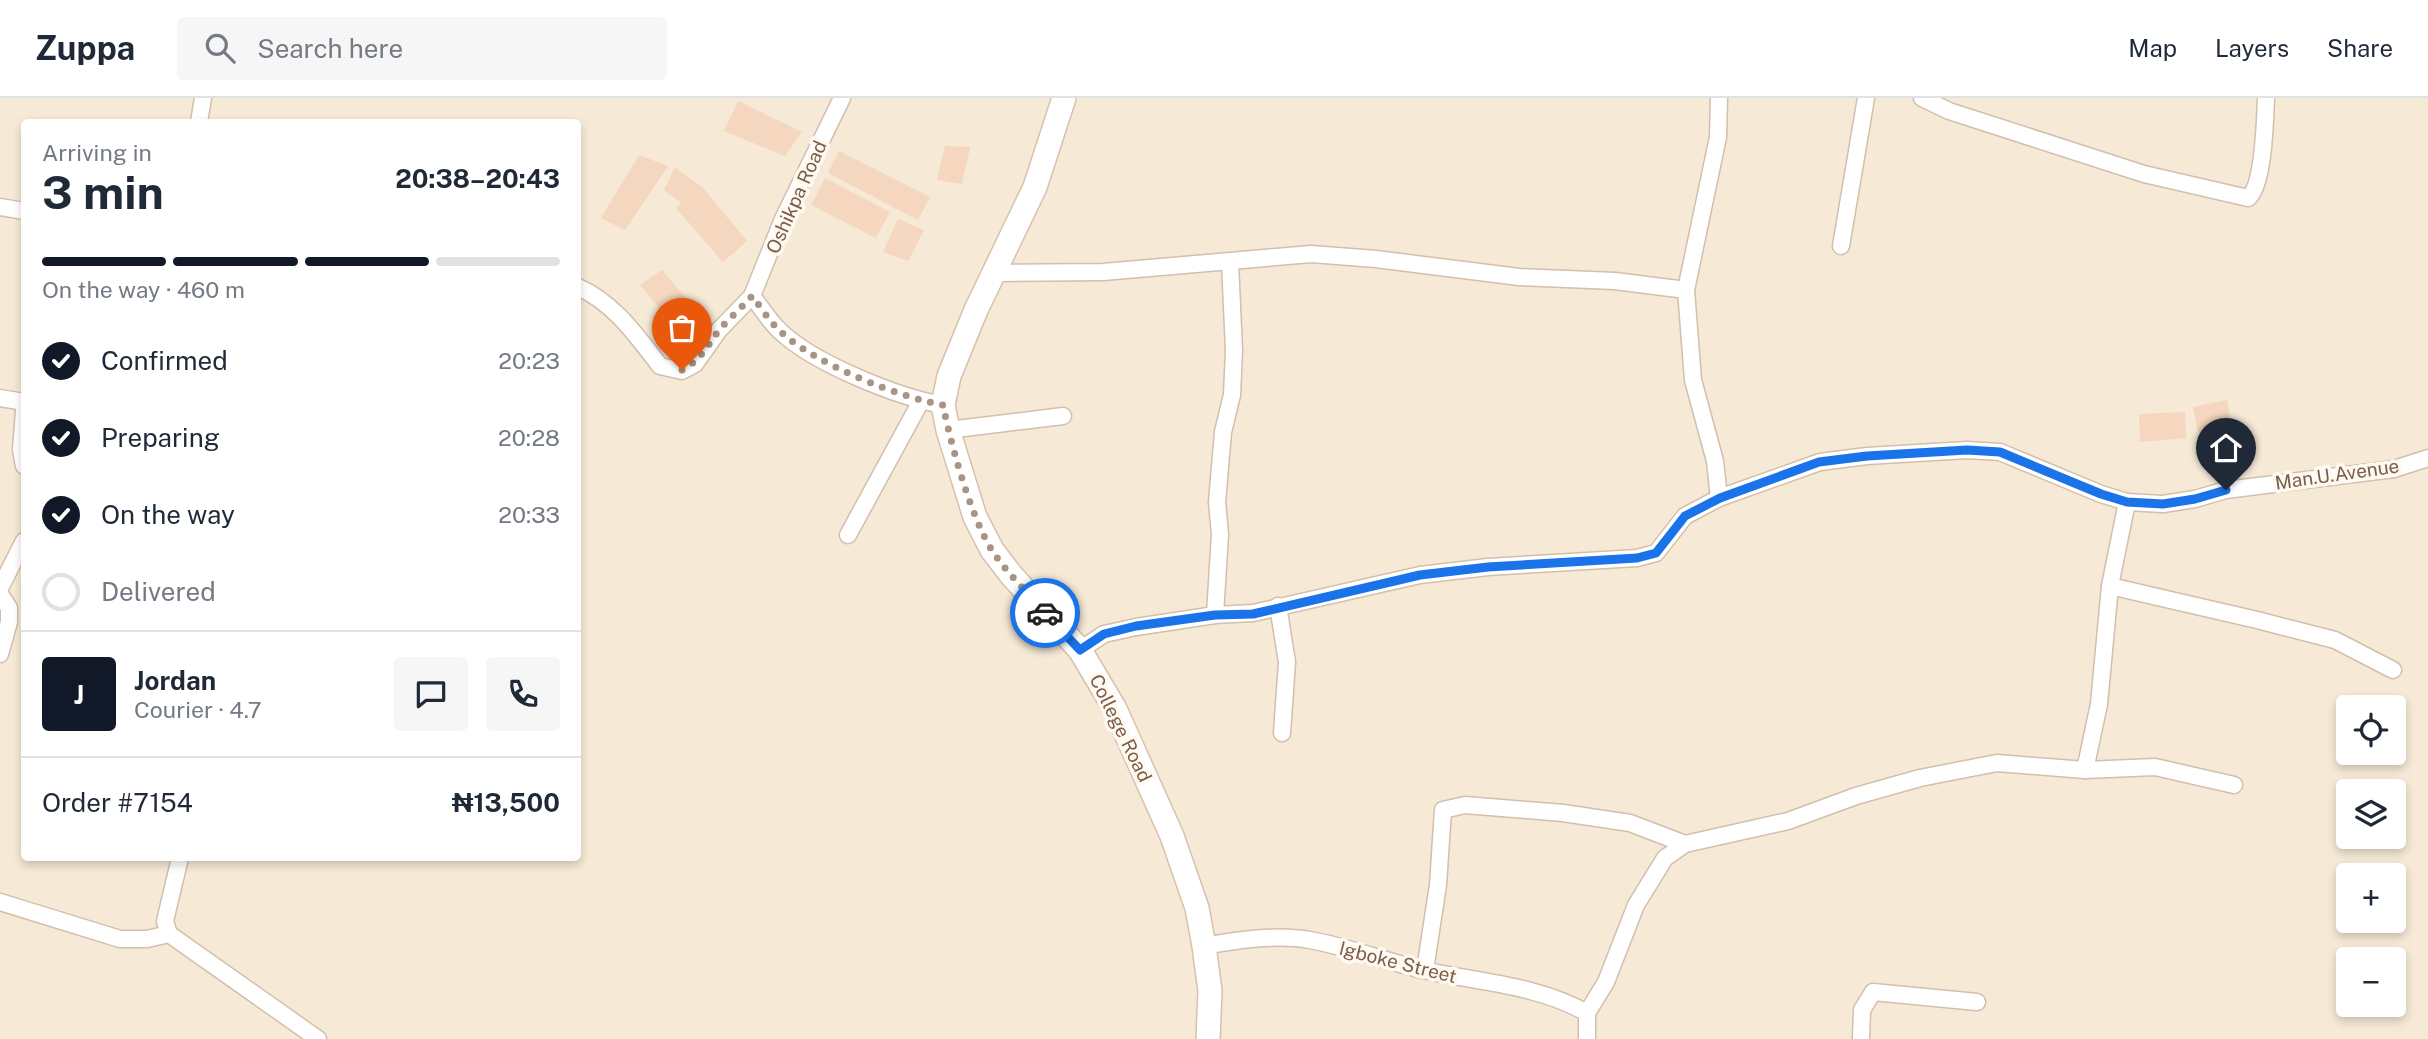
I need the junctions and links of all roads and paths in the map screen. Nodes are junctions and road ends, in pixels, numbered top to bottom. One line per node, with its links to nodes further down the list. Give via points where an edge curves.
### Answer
1 (204, 98): 8 (street)
2 (842, 98): 16 (street, Oshikpa Road, via 783,219)
3 (1064, 98): 13 (main road, College Road, via 1035,187)
4 (1719, 98): 15 (street, via 1718,137)
5 (1866, 98): 11 (street)
6 (1922, 98): 7 (street, via 1949,111 2144,174 2248,198 2255,190 2265,137)
7 (2266, 98)
8 (200, 119)
9 (0, 207): 10 (street)
10 (21, 210)
11 (1841, 246)
12 (1230, 262): 13 (street, via 1103,272); 15 (street, via 1311,254); 31 (street, via 1234,351 1217,502 1220,534)
13 (996, 272): 19 (main road, College Road)
14 (581, 289): 16 (street, via 606,303 628,324 660,366 682,370 695,363)
15 (1686, 290): 23 (street, via 1693,380)
16 (752, 296): 19 (street, via 779,331 811,353 868,381)
17 (0, 398): 18 (street)
18 (21, 401)
19 (932, 403): 21 (main road, College Road); 25 (street)
20 (1063, 416): 21 (street)
21 (948, 430): 32 (main road, College Road, via 975,517 992,550)
22 (2428, 458): 24 (street, Man.U.Avenue, via 2394,469 2226,490 2163,504)
23 (1720, 498): 24 (street, Man.U.Avenue, via 1819,462 1967,450 2000,452); 30 (street, Man.U.Avenue, via 1685,516 1656,553 1637,558 1420,575)
24 (2127, 502): 27 (street)
25 (848, 536)
26 (21, 547): 28 (street)
27 (2110, 586): 34 (street, via 2335,640); 36 (street, via 2099,704)
28 (0, 589)
29 (0, 594): 33 (street, via 9,608 9,622)
30 (1278, 607): 31 (street, Man.U.Avenue, via 1253,614); 35 (street, via 1287,662)
31 (1215, 615): 32 (street, Man.U.Avenue, via 1104,634)
32 (1080, 650): 42 (main road, College Road, via 1115,709 1172,836 1197,908)
33 (0, 654)
34 (2393, 670)
35 (1282, 733)
36 (2084, 770): 37 (street, via 2155,767); 38 (street, via 1997,763 1895,785 1788,821)
37 (2234, 785)
38 (1685, 844): 43 (street, via 1630,823 1563,813 1465,805 1443,810 1438,885); 45 (street, via 1665,859 1636,905 1606,982)
39 (179, 861): 41 (street, via 165,921)
40 (0, 902): 41 (street, via 120,939)
41 (174, 938): 46 (street)
42 (1204, 946): 43 (street, Igboke Street, via 1309,940); 47 (main road, College Road, via 1210,992)
43 (1424, 970): 45 (street, Igboke Street, via 1535,992)
44 (1977, 1002): 49 (street, via 1873,992 1862,1010)
45 (1587, 1013): 48 (street)
46 (318, 1039)
47 (1208, 1039)
48 (1587, 1039)
49 (1861, 1039)

